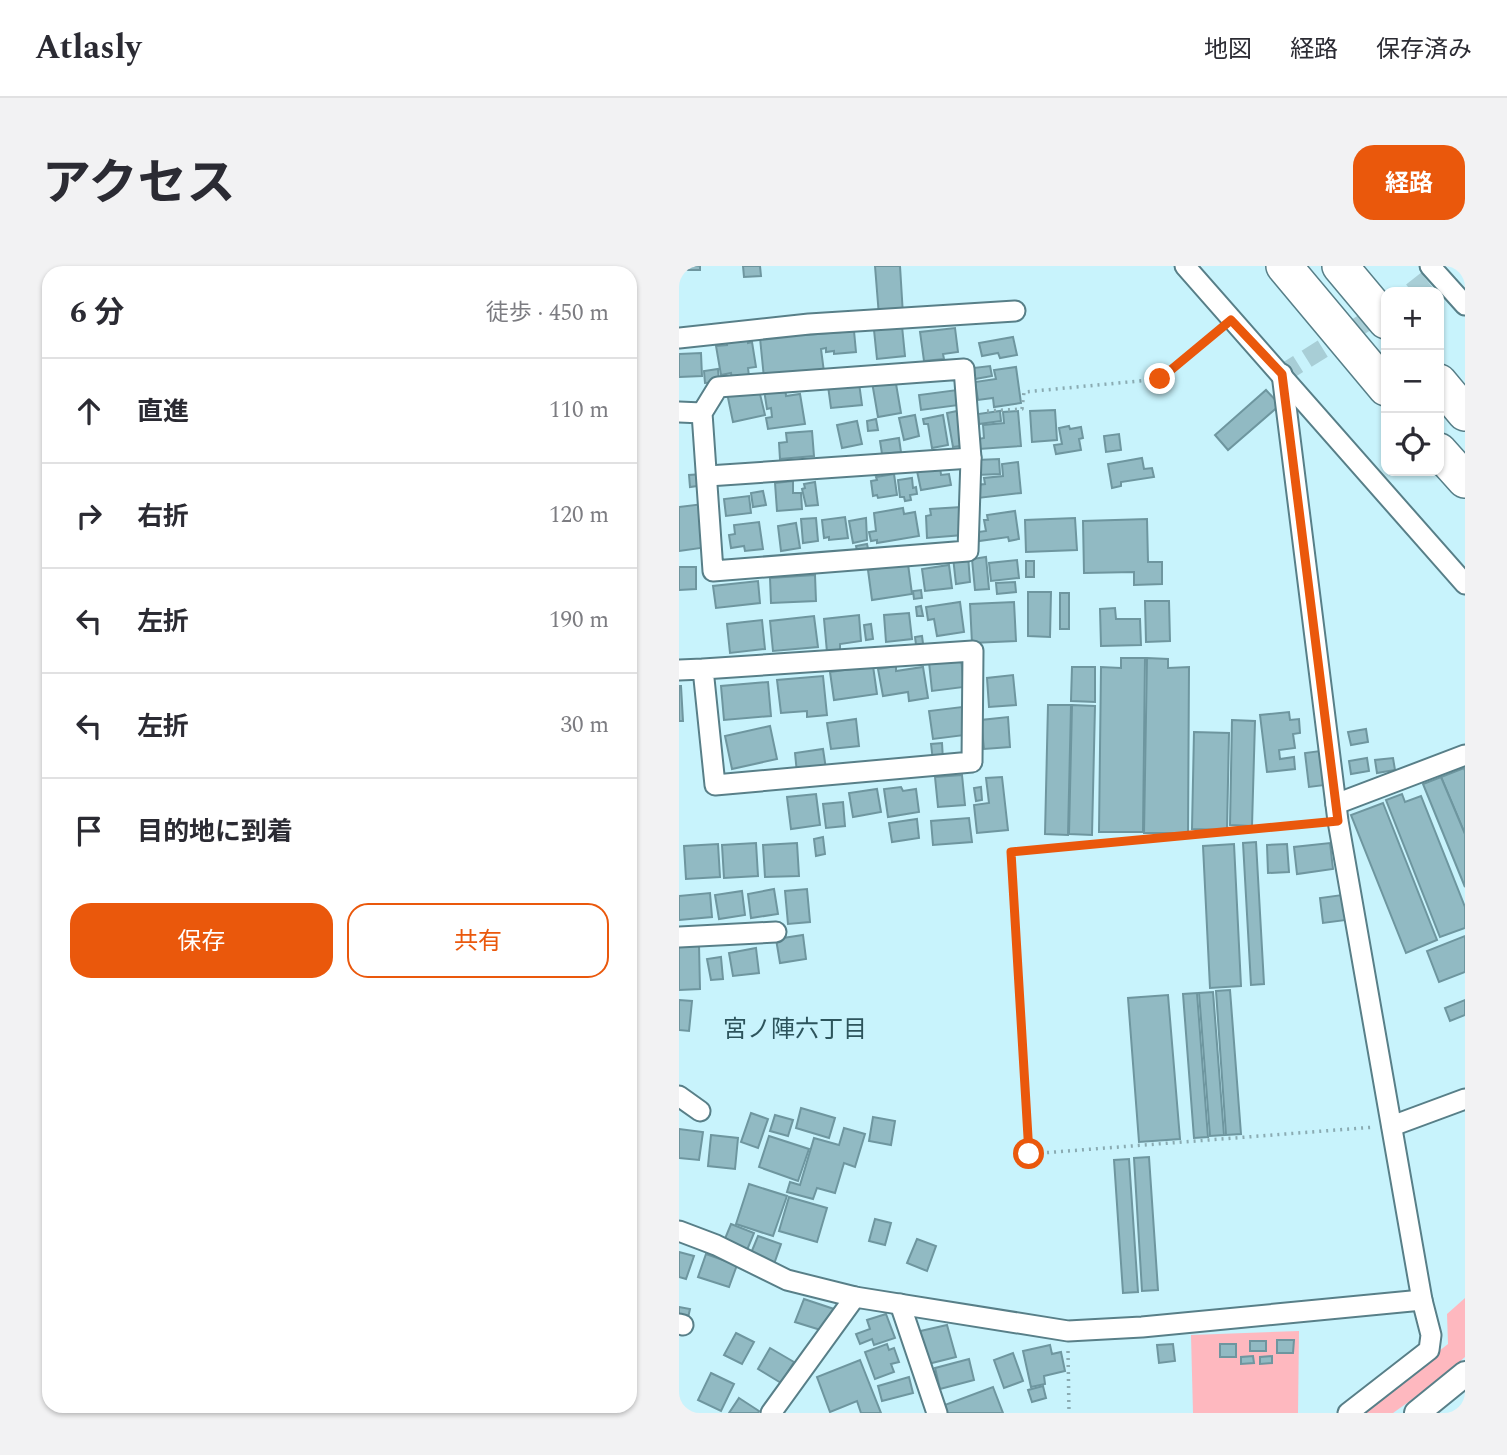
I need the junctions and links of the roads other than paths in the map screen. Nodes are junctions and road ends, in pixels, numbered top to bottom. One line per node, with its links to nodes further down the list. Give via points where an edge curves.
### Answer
1 (1185, 266): 9 (street)
2 (1284, 266): 10 (highway)
3 (1340, 266): 7 (highway)
4 (1439, 268): 5 (street)
5 (1465, 305)
6 (1015, 311): 8 (street, via 809,324)
7 (1381, 315)
8 (679, 338)
9 (1282, 374): 19 (street); 23 (street)
10 (1381, 382)
11 (1444, 388): 14 (highway)
12 (679, 412): 13 (street)
13 (702, 413): 16 (street, via 718,387 964,369); 17 (street)
14 (1465, 413)
15 (1444, 457): 18 (highway)
16 (971, 458): 17 (street); 17 (street, via 968,551 713,571)
17 (708, 476)
18 (1465, 480)
19 (1465, 584)
20 (703, 669): 20 (street, via 973,651 972,762 715,785); 21 (street)
21 (679, 670)
22 (1465, 755): 23 (street)
23 (1337, 812): 29 (street)
24 (776, 932): 25 (street)
25 (679, 937)
26 (679, 1096): 28 (street)
27 (1465, 1099): 29 (street)
28 (700, 1111)
29 (1392, 1126): 32 (street)
30 (679, 1231): 31 (street, via 787,1280)
31 (855, 1297): 33 (street); 35 (street)
32 (1422, 1300): 33 (street, via 1068,1331); 37 (street, via 1431,1335 1429,1350)
33 (900, 1304): 36 (street)
34 (1465, 1374): 38 (street)
35 (771, 1413)
36 (937, 1413)
37 (1348, 1413)
38 (1417, 1413)

